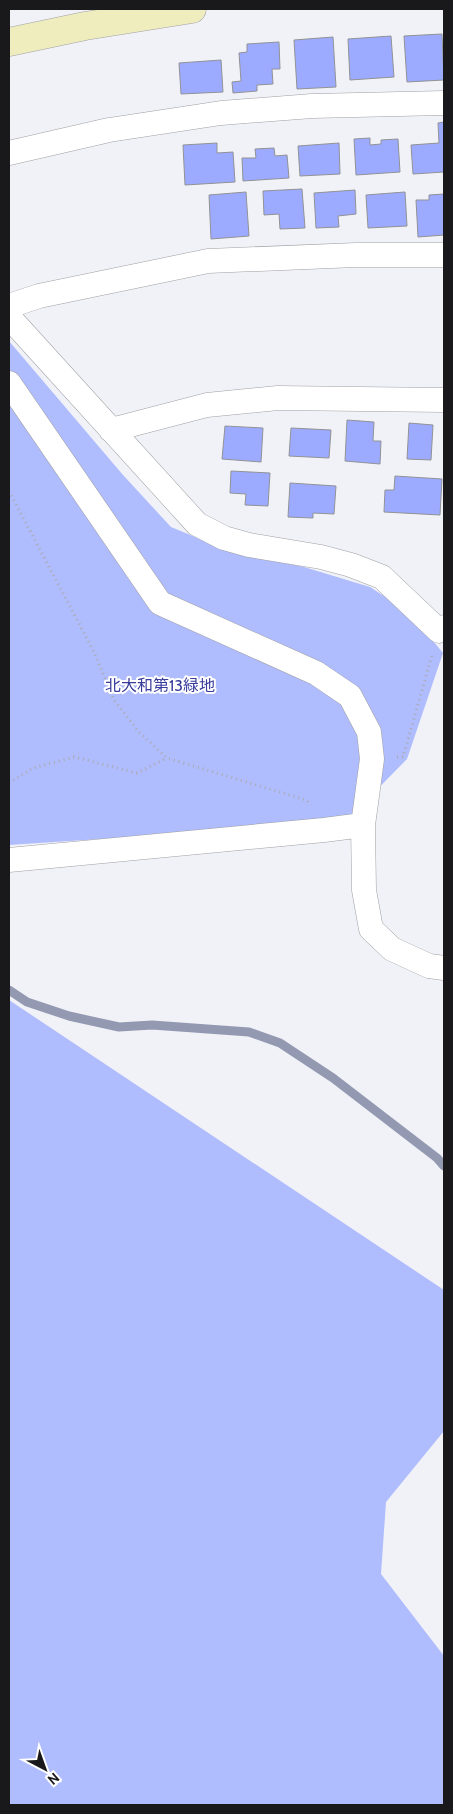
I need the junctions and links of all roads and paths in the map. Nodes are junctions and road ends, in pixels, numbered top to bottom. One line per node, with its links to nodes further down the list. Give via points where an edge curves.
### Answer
1 (192, 9): 2 (street)
2 (9, 42)
3 (444, 103): 4 (street, via 312,106 222,113 109,130)
4 (9, 153)
5 (444, 255): 6 (street, via 208,261 39,296)
6 (9, 306)
7 (9, 317): 10 (street)
8 (9, 383): 14 (street, via 160,603 316,673 350,696 368,732)
9 (444, 400): 10 (street, via 278,398 208,405)
10 (111, 430): 12 (street, via 197,524 224,538 343,563 382,577)
11 (9, 491): 13 (path, via 94,652 114,700 139,732)
12 (442, 629): 14 (path, via 403,757)
13 (167, 758): 15 (path, via 137,773 74,757 33,768); 17 (path, via 306,800 322,815)
14 (372, 759): 16 (street)
15 (9, 783)
16 (363, 825): 17 (street); 19 (street, via 364,890 371,929 392,949 428,966)
17 (324, 830): 18 (street)
18 (9, 860)
19 (444, 968)

